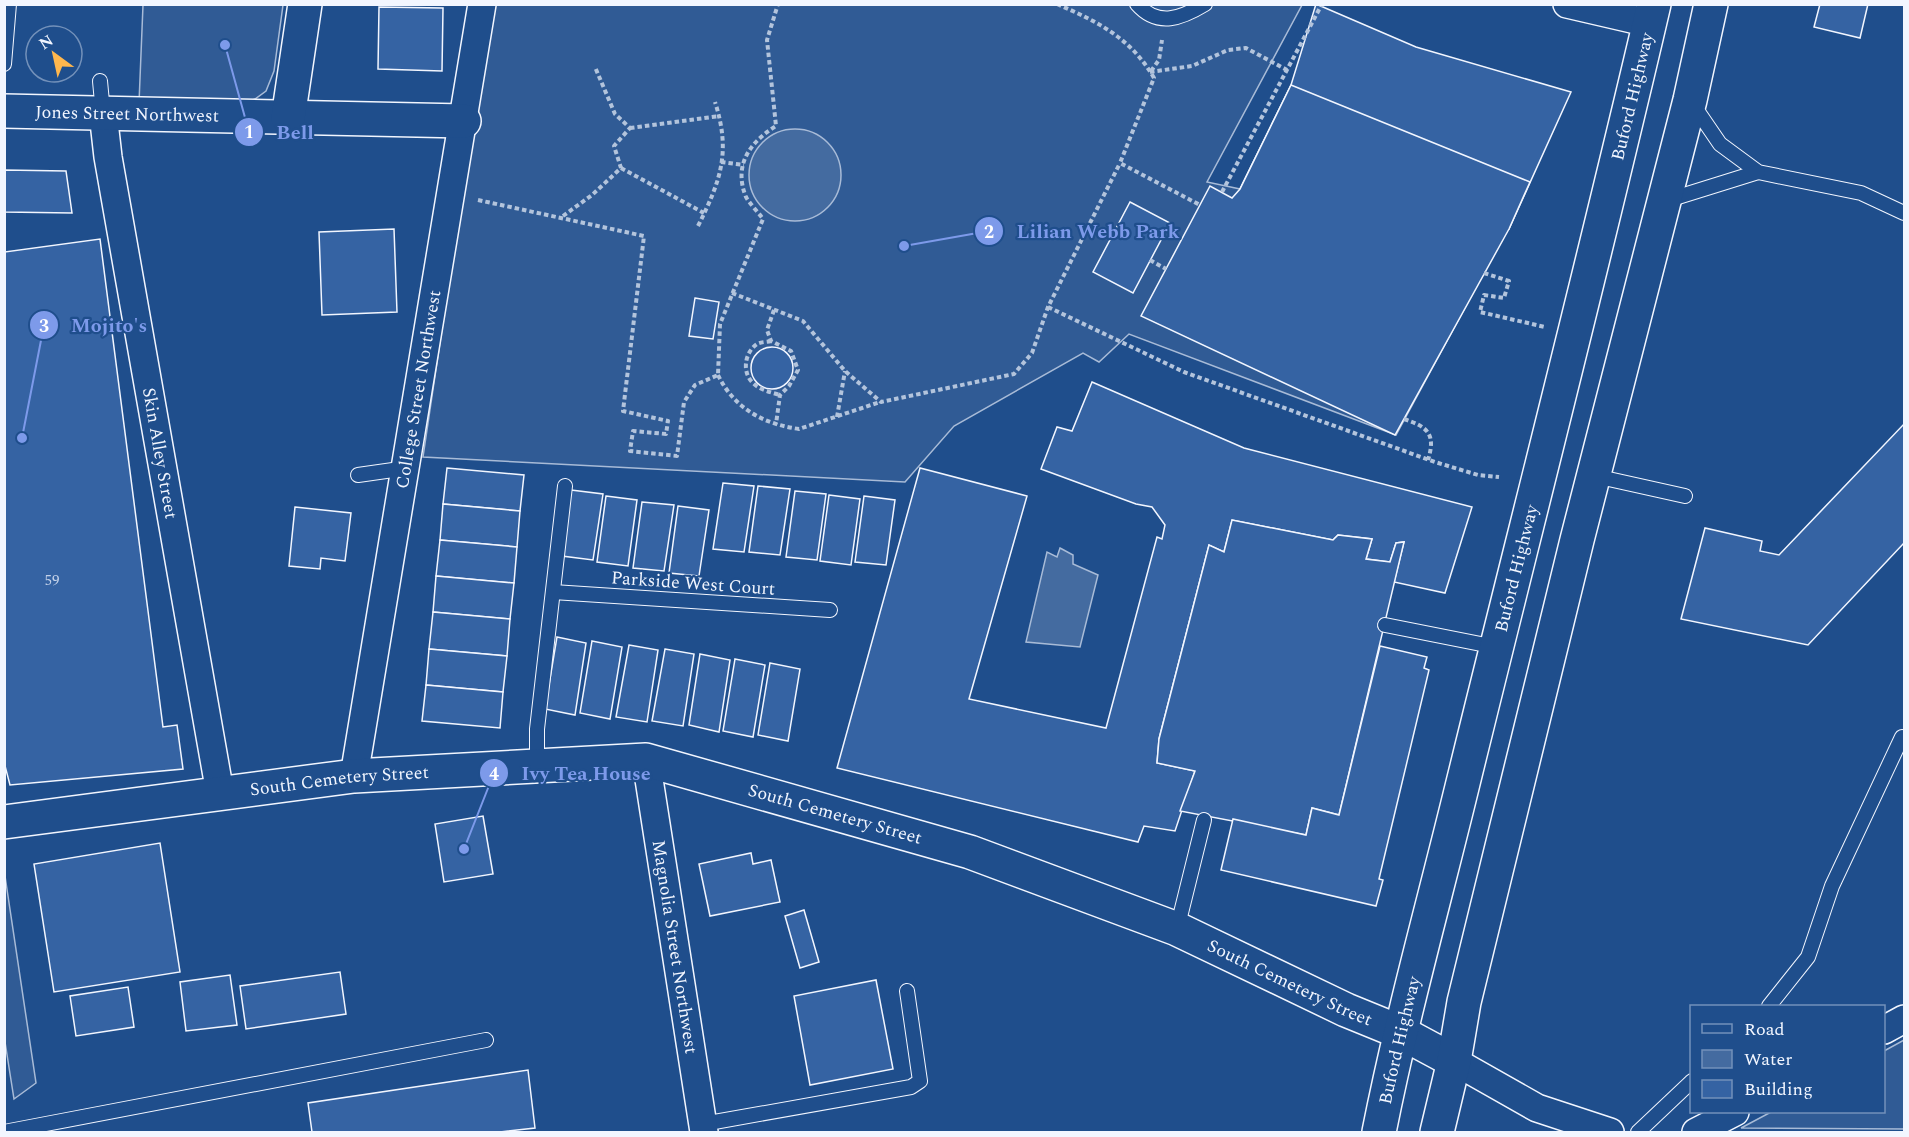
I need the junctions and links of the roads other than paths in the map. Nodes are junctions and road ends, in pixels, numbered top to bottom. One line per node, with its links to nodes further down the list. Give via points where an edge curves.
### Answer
1 (9, 4): 9 (lane)
2 (305, 4): 14 (main road)
3 (482, 4): 15 (street, College Street Northwest)
4 (1137, 4): 5 (lane, via 1145,13 1168,21)
5 (1205, 4)
6 (1567, 4): 8 (street)
7 (1711, 4): 11 (main road)
8 (1652, 14): 27 (main road, Buford Highway, via 1574,345)
9 (4, 64)
10 (100, 81): 13 (lane)
11 (1690, 100): 16 (lane, via 1720,144); 17 (main road)
12 (4, 111): 13 (main road, Jones Street Northwest)
13 (104, 113): 14 (main road, Jones Street Northwest); 32 (street, Skin Alley Street, via 108,157)
14 (288, 118): 15 (main road, Jones Street Northwest)
15 (464, 121): 19 (street, College Street Northwest)
16 (1758, 172): 17 (lane); 18 (lane, via 1861,193)
17 (1663, 202): 21 (main road)
18 (1905, 213)
19 (407, 468): 20 (lane); 31 (street, College Street Northwest)
20 (358, 475)
21 (1595, 476): 23 (lane); 42 (main road, via 1464,1002)
22 (565, 486): 24 (lane)
23 (1686, 496)
24 (553, 592): 25 (lane, Parkside West Court); 30 (lane, via 537,729)
25 (830, 610)
26 (1385, 625): 27 (lane)
27 (1496, 646): 40 (main road, Buford Highway)
28 (1902, 737): 37 (lane, via 1832,886 1808,957)
29 (646, 760): 30 (main road, South Cemetery Street); 35 (main road, South Cemetery Street, via 970,852); 46 (street, Magnolia Street Northwest)
30 (537, 766): 31 (main road, South Cemetery Street)
31 (354, 776): 32 (main road, South Cemetery Street)
32 (220, 793): 34 (main road, South Cemetery Street)
33 (1204, 820): 35 (lane)
34 (4, 822)
35 (1177, 929): 40 (main road, South Cemetery Street)
36 (907, 991): 46 (lane, via 920,1081 911,1087)
37 (1770, 1005)
38 (1905, 1019): 39 (street)
39 (1885, 1029)
40 (1400, 1032): 42 (main road, South Cemetery Street); 48 (main road, Buford Highway)
41 (486, 1040): 47 (lane)
42 (1454, 1061): 45 (street, South Cemetery Street); 49 (main road)
43 (1690, 1083): 51 (lane)
44 (1733, 1113): 52 (street)
45 (1578, 1127): 50 (street, South Cemetery Street)
46 (703, 1128)
47 (4, 1132)
48 (1379, 1132)
49 (1437, 1132)
50 (1610, 1132)
51 (1638, 1132)
52 (1696, 1132)

